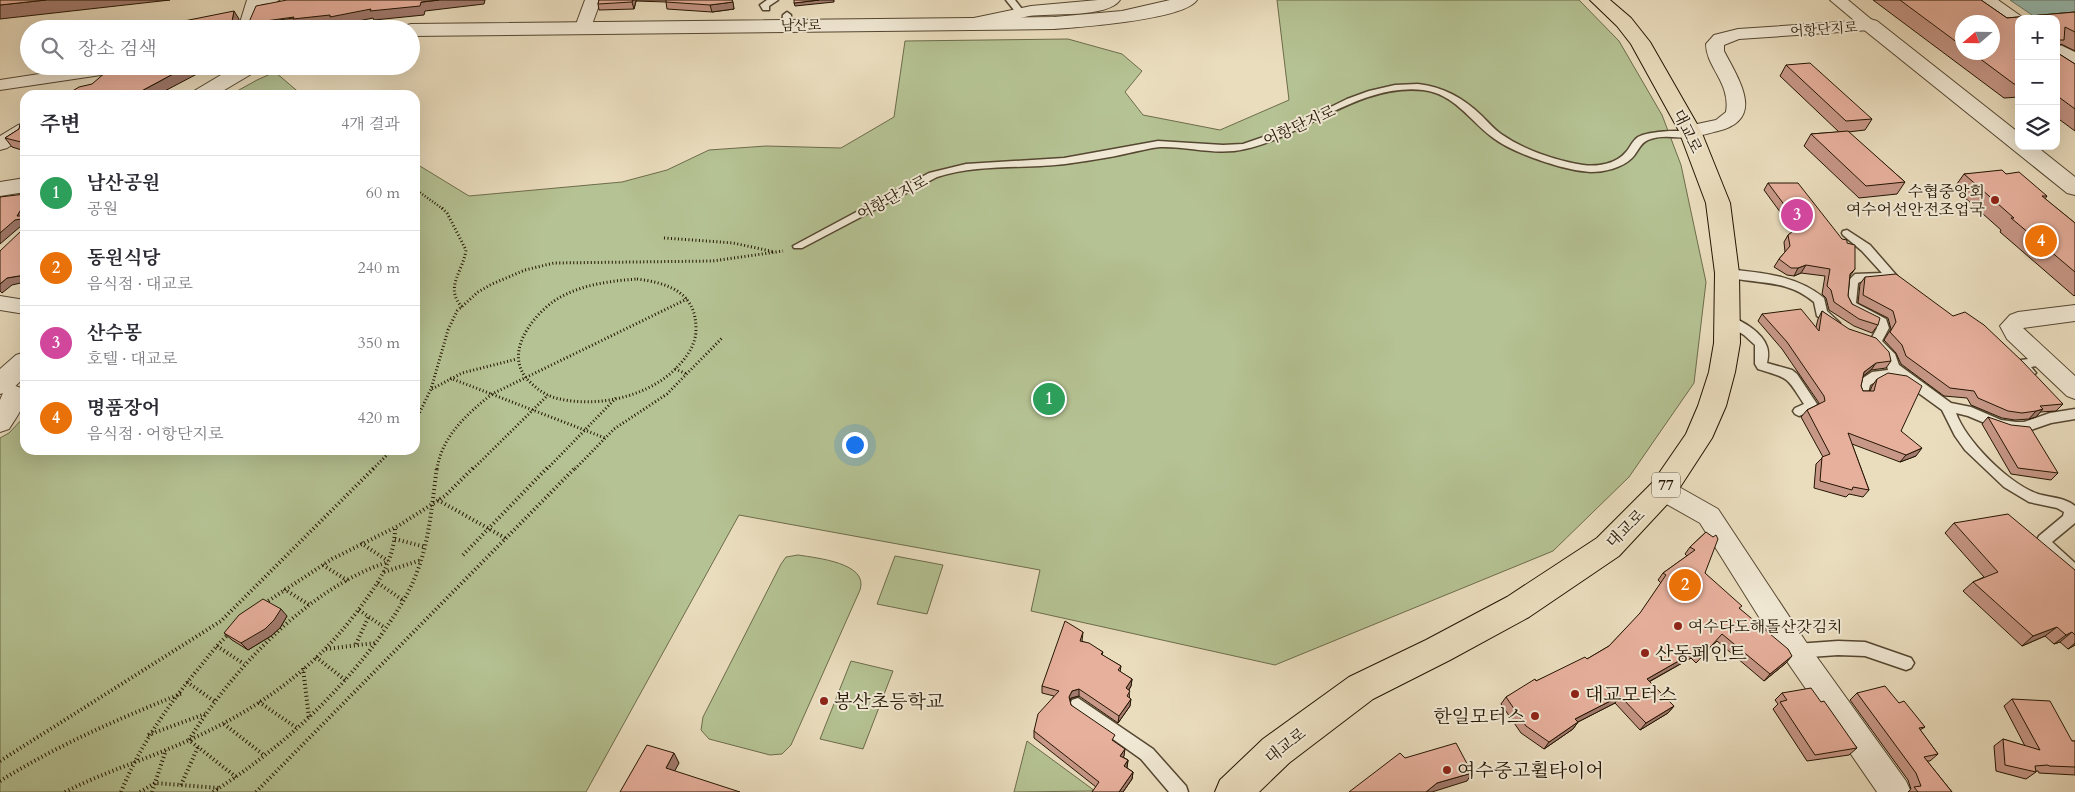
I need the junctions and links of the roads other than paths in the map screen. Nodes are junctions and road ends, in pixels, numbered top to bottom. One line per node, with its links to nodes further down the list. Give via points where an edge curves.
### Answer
1 (275, 0): 10 (lane)
2 (593, 0): 17 (street)
3 (774, 0): 11 (lane, via 764,5)
4 (1010, 0): 12 (lane)
5 (1112, 0): 12 (street, via 1097,6)
6 (1188, 0): 15 (street, 남산로, via 1157,10 1105,19)
7 (1599, 0): 30 (main road, 대교로 / 77, via 1624,22 1640,42)
8 (1838, 0): 16 (street)
9 (1987, 0): 13 (street)
10 (255, 2): 14 (street)
11 (766, 8)
12 (1021, 13): 15 (street)
13 (2015, 19)
14 (249, 20)
15 (975, 24): 17 (street, 남산로, via 786,20)
16 (1870, 25): 30 (street, 어항단지로, via 1738,34 1720,39 1715,44 1715,51 1738,102 1736,112 1731,119); 31 (street, 어항단지로)
17 (583, 27): 18 (street, 남산로)
18 (420, 30)
19 (2060, 51): 20 (street)
20 (2075, 60)
21 (68, 75): 25 (street)
22 (103, 75): 26 (street)
23 (220, 75): 27 (street)
24 (235, 75): 28 (street)
25 (0, 85)
26 (94, 86)
27 (208, 90)
28 (209, 90)
29 (20, 132): 32 (street)
30 (1691, 133): 38 (lane, 어항단지로, via 1652,135 1641,139 1628,157 1620,161 1597,168 1579,168 1508,143 1461,101 1445,93 1418,87 1394,88 1354,100 1277,137 1243,147 1161,144 1061,161 949,169); 39 (main road, 대교로 / 77, via 1718,203)
31 (2015, 141)
32 (0, 144)
33 (2027, 150): 35 (street)
34 (20, 186): 36 (street)
35 (2075, 188)
36 (0, 189)
37 (1847, 233): 49 (lane, via 1866,248 1891,276 1859,277 1853,282 1850,303 1882,322 1883,328 1871,339 1891,357 1893,367)
38 (798, 246)
39 (1728, 273): 43 (main road, 대교로 / 77); 44 (lane, via 1804,288 1820,300 1821,313)
40 (0, 303): 41 (street)
41 (20, 306)
42 (2075, 313): 46 (street, via 2018,320 2012,324 2015,333)
43 (1728, 320): 55 (lane, via 1758,341 1762,366 1795,378 1811,404 1810,408); 58 (main road, 대교로 / 77, via 1722,372 1712,406 1698,438)
44 (1842, 328)
45 (2010, 354): 47 (lane)
46 (2044, 361): 47 (lane); 53 (street)
47 (2021, 364): 50 (lane)
48 (20, 371): 51 (street)
49 (1905, 378): 52 (lane, via 1887,373 1872,377 1864,383); 54 (lane)
50 (2040, 383)
51 (9, 392): 57 (street, via 11,406)
52 (1863, 394)
53 (2066, 395): 56 (lane)
54 (1947, 407): 56 (lane, via 2016,427); 59 (lane, via 1949,416 1972,447 2007,483 2034,498 2071,510 2070,519 2044,540 2047,547)
55 (1799, 411)
56 (2072, 415)
57 (0, 423)
58 (1663, 490): 60 (street, via 1709,516); 64 (main road, 대교로 / 77, via 1608,547 1518,607 1361,688 1276,751)
59 (2075, 572)
60 (1796, 650): 61 (lane, via 1858,648); 65 (street)
61 (1906, 663)
62 (1078, 705): 63 (lane, via 1147,754)
63 (1180, 792)
64 (1233, 792)
65 (1895, 792)

